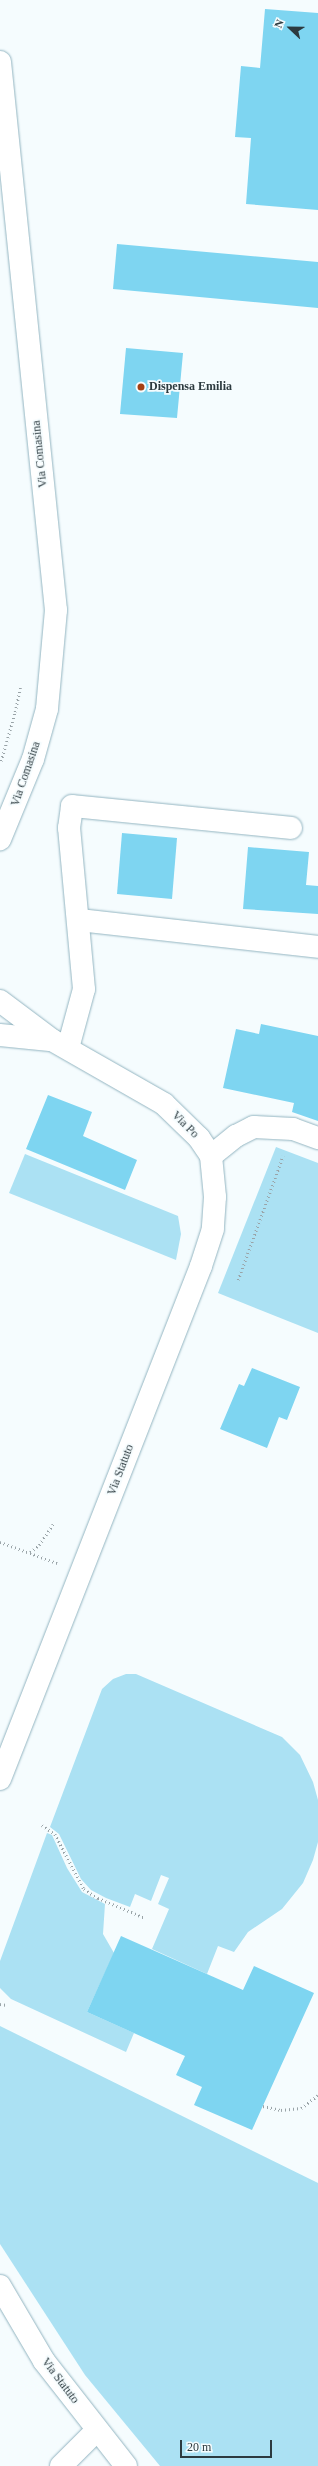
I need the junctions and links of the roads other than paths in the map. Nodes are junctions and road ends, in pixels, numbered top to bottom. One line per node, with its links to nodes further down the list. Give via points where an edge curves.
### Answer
1 (0, 62): 3 (street, Via Comasina, via 56,610 46,709 33,759)
2 (292, 828): 4 (street, via 72,806 69,828)
3 (0, 839)
4 (79, 920): 5 (street); 8 (street, via 84,989)
5 (318, 947)
6 (0, 1001): 8 (street, Via Po)
7 (0, 1035): 8 (street, Via Po)
8 (60, 1044): 10 (street, Via Po, via 164,1104 199,1138)
9 (318, 1138): 10 (street, via 293,1130 254,1127 236,1136)
10 (211, 1156): 11 (street, Via Statuto, via 215,1197 213,1229 201,1266)
11 (0, 1779)
12 (0, 2286): 13 (street, Via Statuto, via 44,2361)
13 (97, 2430): 14 (street); 15 (street, Via Statuto)
14 (61, 2466)
15 (126, 2466)

